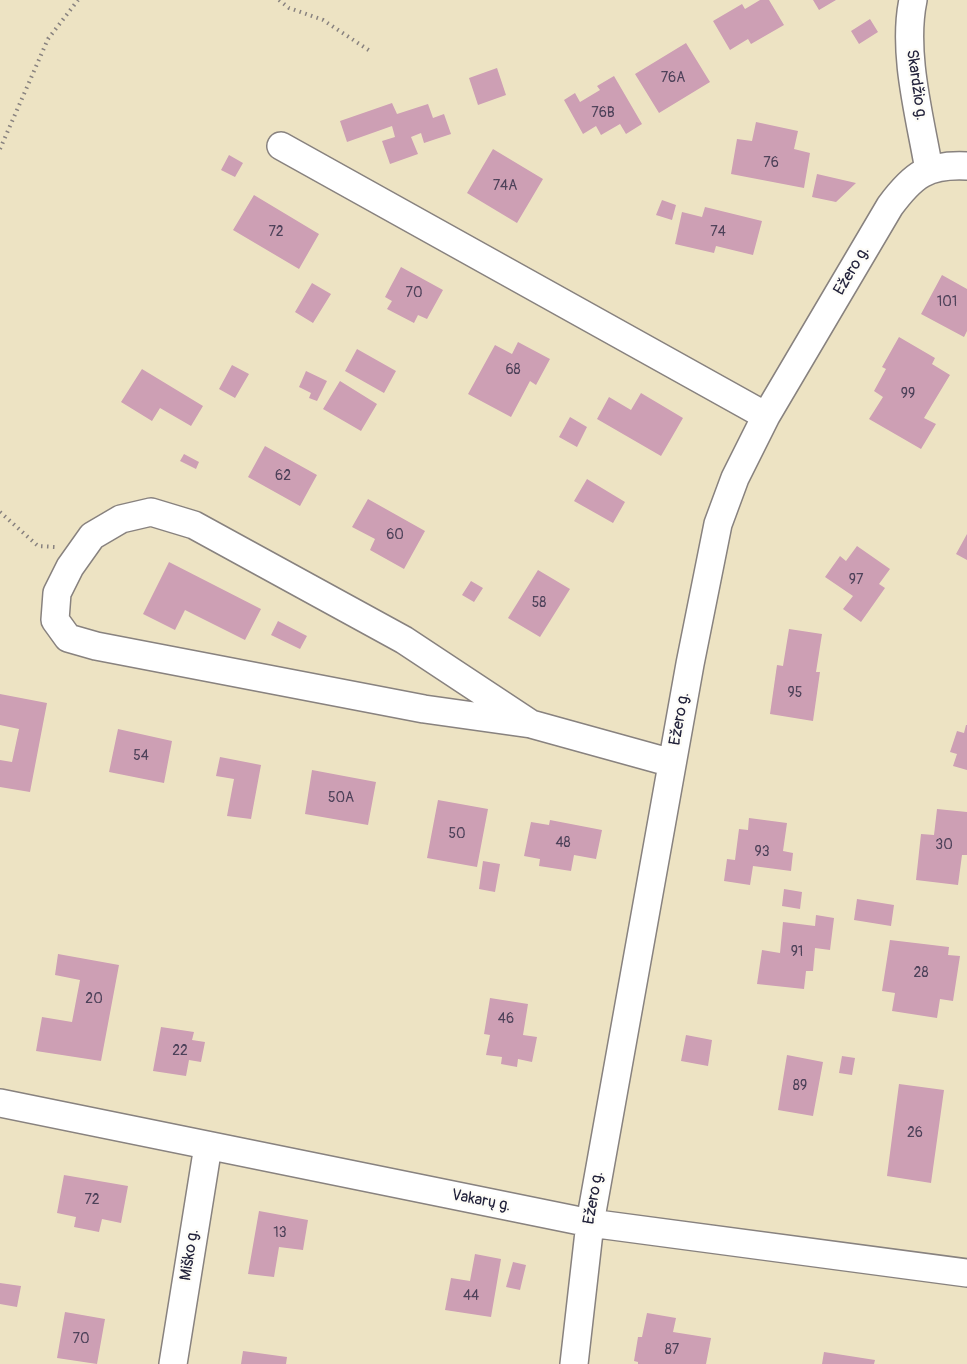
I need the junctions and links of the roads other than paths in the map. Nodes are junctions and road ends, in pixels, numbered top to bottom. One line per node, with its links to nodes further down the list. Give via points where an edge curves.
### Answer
1 (913, 0): 4 (street, Skardžio g., via 908,21 914,85)
2 (280, 146): 5 (street)
3 (967, 166): 4 (street, Ežero g., via 947,165)
4 (929, 170): 5 (street, Ežero g., via 905,186 890,206)
5 (766, 416): 7 (street, Ežero g., via 735,478 718,524)
6 (531, 724): 6 (street, via 404,640 194,525 151,512 121,519 92,536 57,593 56,620 68,638 96,646 412,707); 7 (street)
7 (672, 763): 10 (street, Ežero g.)
8 (0, 1103): 9 (street, Vakarų g.)
9 (208, 1146): 10 (street, Vakarų g.); 12 (street, Miško g.)
10 (590, 1223): 11 (street, Vakarų g.); 13 (street, Ežero g.)
11 (967, 1273)
12 (173, 1364)
13 (574, 1364)

